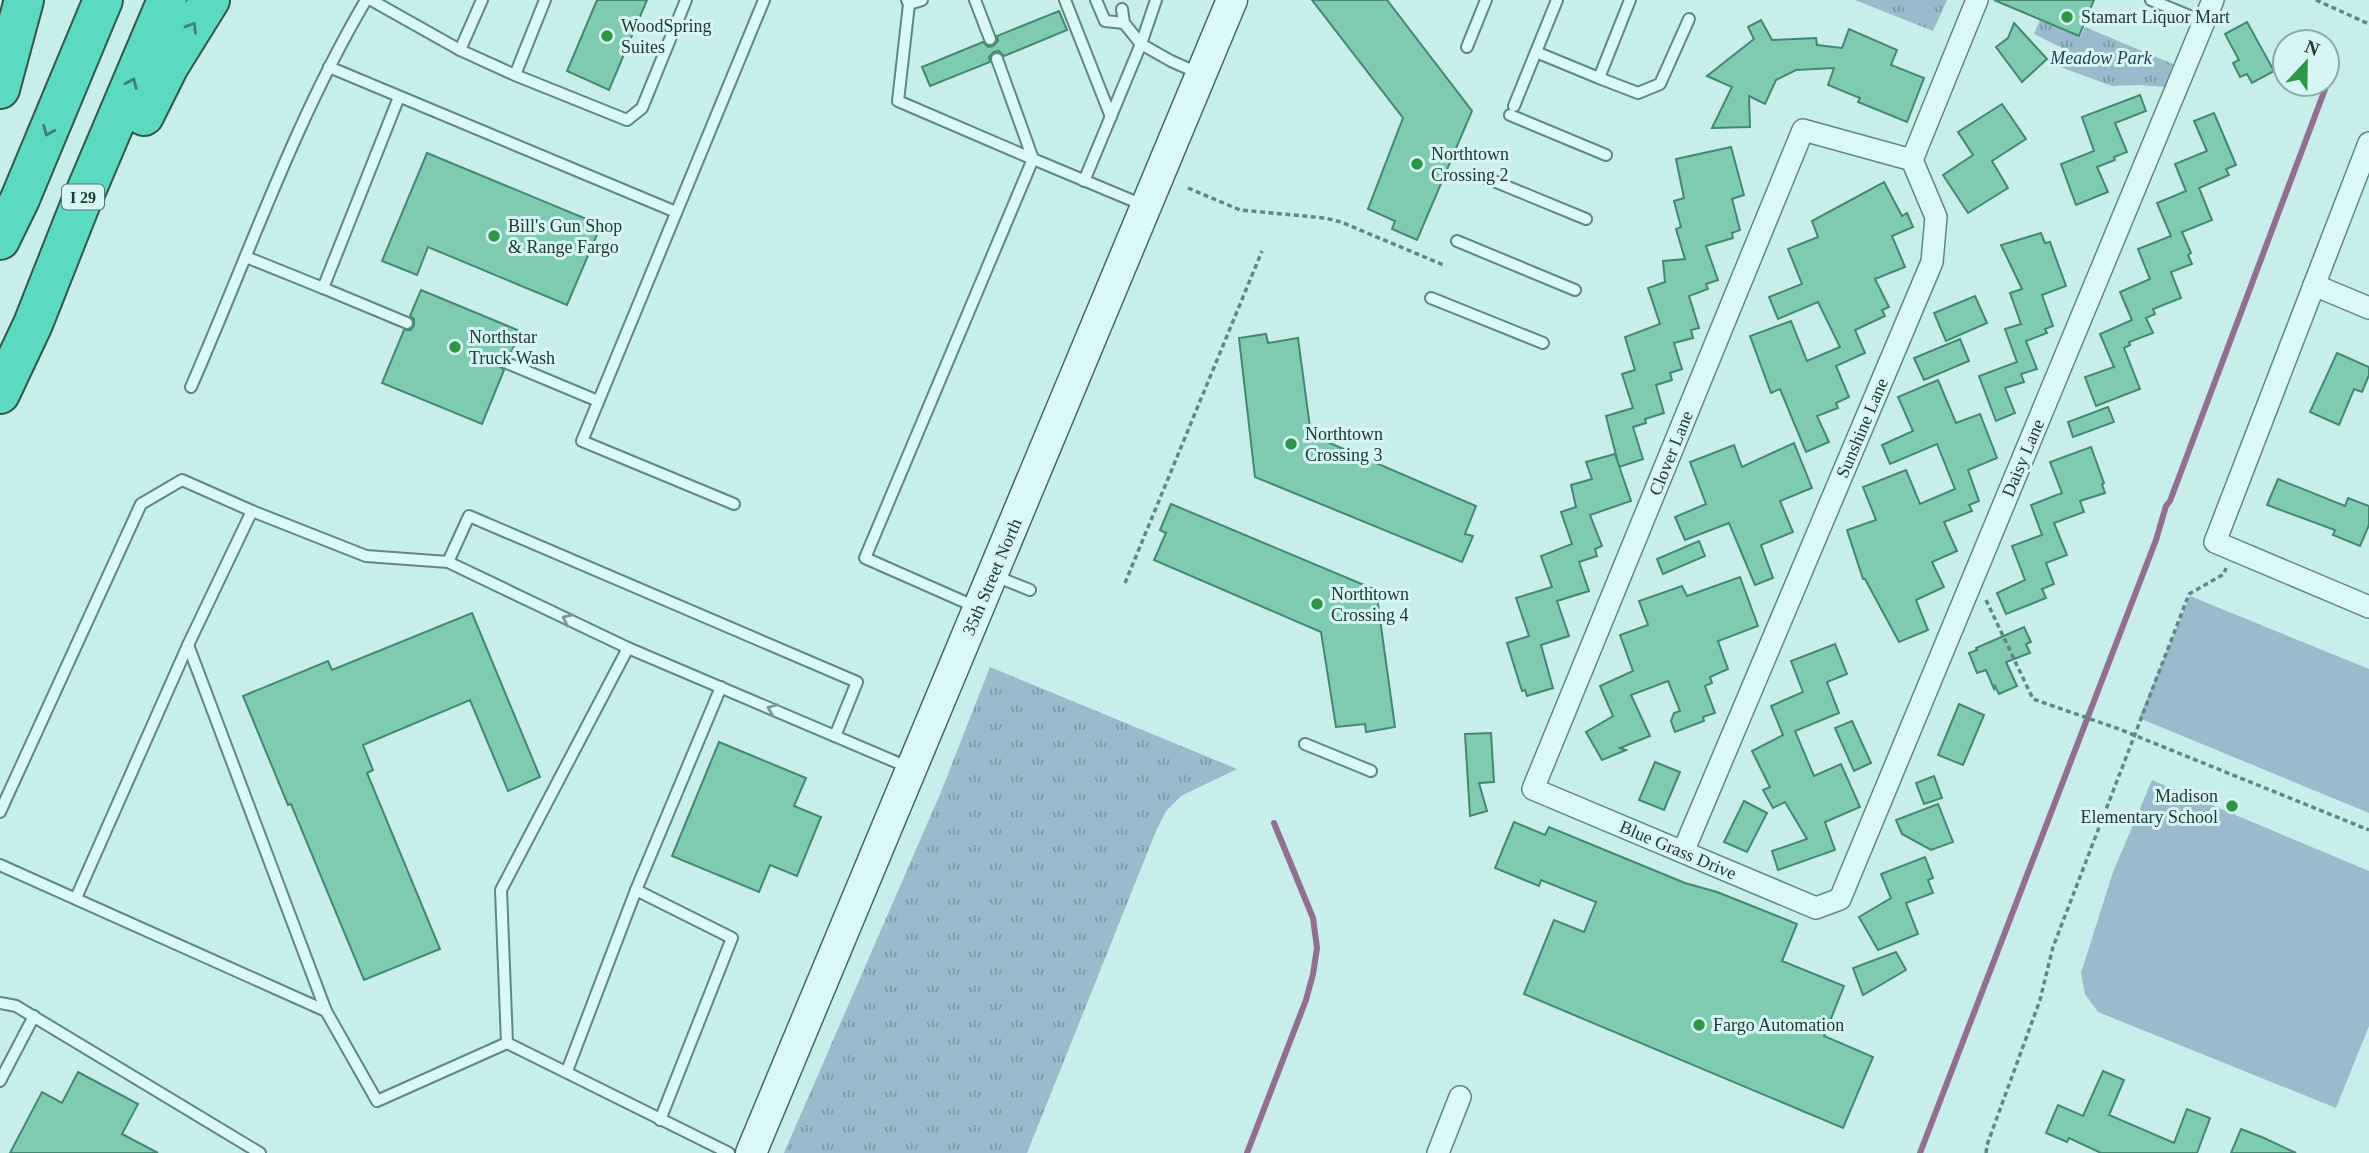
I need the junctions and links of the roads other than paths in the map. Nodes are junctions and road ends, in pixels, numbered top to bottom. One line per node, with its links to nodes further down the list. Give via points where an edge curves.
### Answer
1 (24, 0): 37 (highway)
2 (103, 0): 49 (highway, one-way to 49)
3 (167, 0): 58 (highway, I 29, one-way to 3)
4 (210, 0): 58 (highway, one-way to 4, via 99,209 169,66)
5 (369, 0): 30 (lane); 33 (lane)
6 (482, 0): 30 (lane)
7 (545, 0): 35 (lane)
8 (686, 0): 35 (lane, via 642,108 627,120)
9 (764, 0): 47 (lane)
10 (922, 0): 22 (lane)
11 (975, 0): 27 (lane)
12 (1065, 0): 39 (lane)
13 (1096, 0): 26 (lane, via 1105,21)
14 (1156, 0): 28 (lane)
15 (1232, 0): 34 (street, 35th Street North)
16 (1486, 0): 29 (lane)
17 (1558, 0): 31 (lane)
18 (1630, 0): 36 (lane)
19 (1977, 0): 43 (street)
20 (2151, 0): 25 (lane)
21 (2213, 0): 25 (street, Daisy Lane)
22 (908, 2): 42 (lane, via 898,102)
23 (1122, 9): 26 (lane)
24 (1689, 19): 36 (lane, via 1660,84 1638,93)
25 (2204, 22): 84 (street, Daisy Lane, via 1840,899)
26 (1124, 23): 28 (lane)
27 (990, 39)
28 (1141, 44): 34 (lane); 39 (lane)
29 (1467, 47)
30 (460, 50): 35 (lane)
31 (1536, 52): 36 (lane); 41 (lane, via 1512,111)
32 (998, 59): 42 (lane)
33 (329, 67): 38 (lane); 51 (lane)
34 (1201, 74): 46 (street, 35th Street North)
35 (515, 75)
36 (1598, 78)
37 (0, 89)
38 (399, 97): 47 (lane); 53 (lane)
39 (1111, 117): 45 (lane)
40 (2369, 143): 52 (street)
41 (1606, 155)
42 (1033, 159): 45 (lane); 70 (lane, via 864,558)
43 (1912, 160): 78 (street, Clover Lane, via 1803,130); 80 (street, Sunshine Lane, via 1936,217 1932,262)
44 (1484, 177): 48 (lane)
45 (1084, 181): 46 (lane)
46 (1145, 206): 67 (street, 35th Street North)
47 (676, 212): 63 (lane)
48 (1586, 219)
49 (0, 240)
50 (1457, 240): 54 (lane)
51 (246, 257): 53 (lane); 61 (lane)
52 (2314, 285): 56 (street); 69 (street, via 2223,546)
53 (323, 288): 57 (lane)
54 (1575, 290)
55 (1431, 298): 59 (lane)
56 (2369, 308)
57 (407, 323)
58 (33, 324): 62 (highway, I 29)
59 (1543, 344)
60 (507, 363): 63 (lane)
61 (191, 387)
62 (0, 394)
63 (598, 401): 64 (lane, via 582,441)
64 (734, 504)
65 (251, 511): 66 (lane, via 366,556); 71 (lane); 79 (lane, via 182,480 141,504)
66 (448, 562): 72 (lane, one-way to 66); 74 (lane, via 469,516 857,682)
67 (993, 575): 68 (lane); 70 (street, 35th Street North)
68 (1030, 590)
69 (2369, 607)
70 (979, 608): 76 (street, 35th Street North)
71 (188, 645): 83 (lane); 86 (lane)
72 (628, 648): 73 (lane); 88 (lane, via 501,890)
73 (721, 687): 74 (lane, one-way to 73); 82 (lane)
74 (835, 736): 76 (lane)
75 (1306, 744): 77 (lane)
76 (911, 768): 95 (street, 35th Street North)
77 (1371, 771)
78 (1533, 789): 80 (street, Blue Grass Drive)
79 (0, 812)
80 (1683, 852): 84 (street, Blue Grass Drive, via 1816,908)
81 (0, 864): 83 (lane)
82 (636, 890): 89 (lane); 92 (lane, via 732,938)
83 (76, 898): 86 (lane)
84 (1823, 905)
85 (0, 1003): 87 (lane)
86 (326, 1011): 88 (lane, via 377,1101)
87 (34, 1016): 90 (lane); 93 (lane)
88 (507, 1043): 89 (lane)
89 (567, 1071): 92 (lane)
90 (0, 1081)
91 (1461, 1097): 96 (street)
92 (660, 1120): 94 (lane)
93 (260, 1153)
94 (729, 1153)
95 (751, 1153)
96 (1438, 1153)

